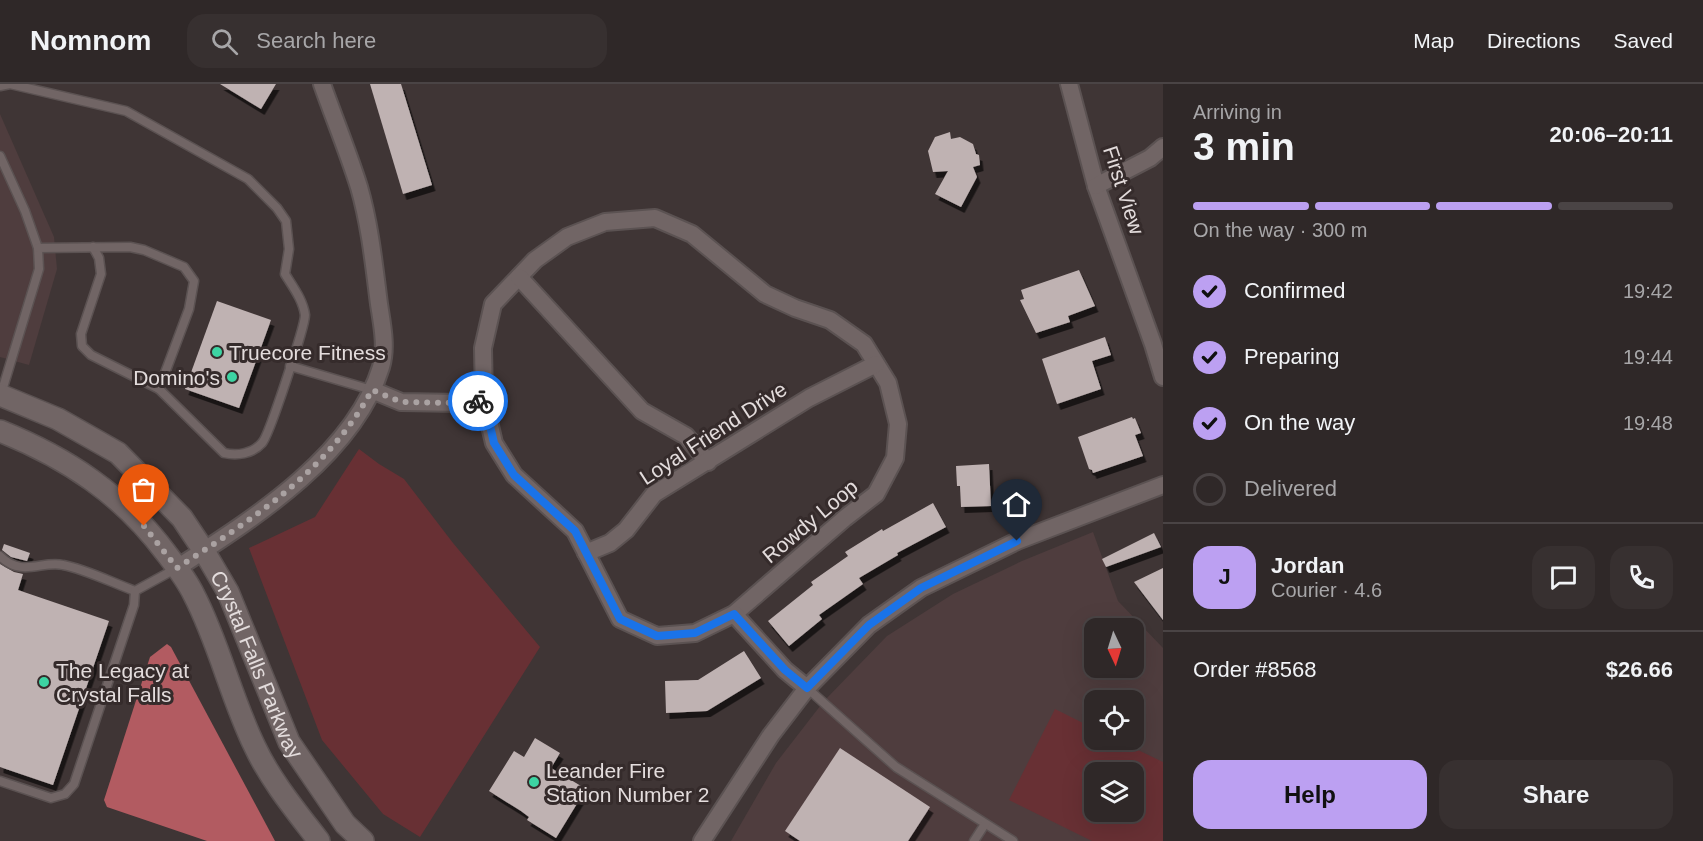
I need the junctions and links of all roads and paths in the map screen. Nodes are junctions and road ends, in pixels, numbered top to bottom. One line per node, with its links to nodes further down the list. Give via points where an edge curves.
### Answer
1 (322, 84): 14 (street, via 359,188 373,253 384,345 382,366)
2 (1069, 84): 6 (street, First View)
3 (0, 86): 11 (lane, via 10,84 126,111 225,164 264,193 285,221 289,249 285,274 301,299 304,312)
4 (1163, 147): 6 (street)
5 (0, 156): 8 (lane)
6 (1096, 186): 12 (street, First View)
7 (93, 247): 8 (lane); 13 (lane, via 101,274 81,334 82,346 91,355); 13 (lane, via 144,250 184,267 194,281 189,309)
8 (38, 248): 15 (lane, via 39,270)
9 (519, 277): 10 (street, Rowdy Loop, via 534,260 567,237 605,222 655,218 692,234 765,294 830,320 864,344); 16 (street, Rowdy Loop, via 493,304 483,348); 18 (street, via 642,411 686,436)
10 (876, 364): 18 (street, Loyal Friend Drive, via 808,398); 25 (street, Rowdy Loop, via 888,383 898,424 895,458 876,494)
11 (290, 366): 13 (lane, via 263,443 236,455 224,453); 14 (lane)
12 (1163, 377)
13 (159, 389)
14 (372, 390): 16 (street, via 401,402); 20 (street, via 356,419 319,463 277,501)
15 (0, 396): 20 (street, Crystal Falls Parkway, via 58,419 118,453 182,518)
16 (484, 400): 21 (street, Rowdy Loop, via 494,443 514,475 575,531)
17 (0, 431): 23 (street, Crystal Falls Parkway, via 33,444 83,473 129,509)
18 (708, 462): 21 (street, Loyal Friend Drive, via 654,494 627,530)
19 (1163, 485): 26 (street, via 1017,541 921,588 869,625)
20 (204, 551): 23 (street); 30 (street, Crystal Falls Parkway, via 228,592 289,742 345,824)
21 (586, 553): 25 (street, Rowdy Loop, via 620,619 657,636 695,633)
22 (0, 556): 24 (lane, via 31,568 61,564)
23 (177, 568): 24 (lane); 29 (street, Crystal Falls Parkway, via 194,594 255,747 289,803)
24 (135, 591): 27 (lane, via 134,605 74,784 65,794 51,798)
25 (734, 614): 26 (street, via 785,670)
26 (807, 688): 28 (lane, via 896,767); 31 (street, via 771,735)
27 (0, 781)
28 (985, 824): 32 (lane); 33 (lane)
29 (319, 841)
30 (363, 841)
31 (703, 841)
32 (974, 841)
33 (1014, 841)

